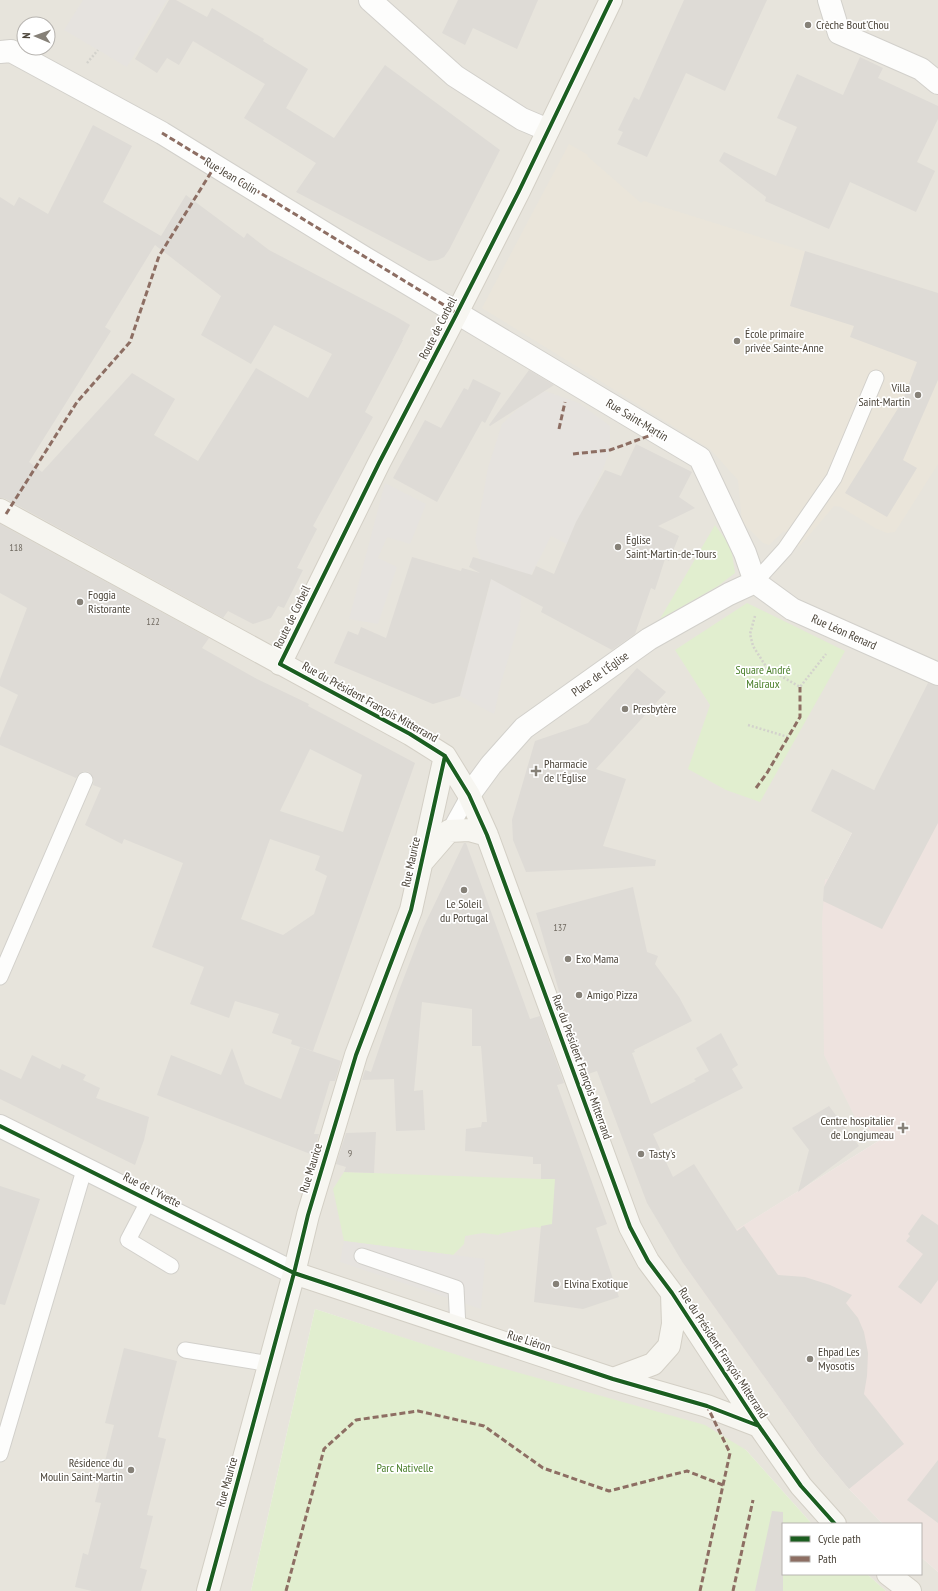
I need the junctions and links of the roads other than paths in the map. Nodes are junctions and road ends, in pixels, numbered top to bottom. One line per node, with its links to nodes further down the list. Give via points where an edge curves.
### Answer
1 (370, 0): 6 (street, via 454,76 522,118)
2 (611, 0): 6 (main road, Route de Corbeil)
3 (828, 0): 5 (street, via 839,33 921,69)
4 (0, 52): 7 (street, Rue Jean Colin, via 11,51 162,133)
5 (938, 83)
6 (548, 130): 7 (main road, Route de Corbeil)
7 (457, 313): 10 (street, Rue Saint-Martin, via 700,458 745,553); 11 (main road, Route de Corbeil, via 379,462)
8 (876, 378): 10 (lane, via 834,478 785,549)
9 (0, 510): 11 (main road, Rue du Président François Mitterrand)
10 (755, 582): 12 (street, Rue Léon Renard, via 792,609); 15 (street, Place de l'Église, via 649,639 524,728 491,765)
11 (280, 664): 13 (main road, Rue du Président François Mitterrand, via 410,734)
12 (938, 674)
13 (445, 756): 15 (main road, Rue du Président François Mitterrand); 18 (main road, Rue Maurice)
14 (85, 780): 19 (lane)
15 (469, 796): 16 (lane); 17 (main road, Rue du Président François Mitterrand)
16 (449, 831): 17 (main road, via 469,830); 18 (main road, Rue Maurice)
17 (486, 835): 26 (main road, Rue du Président François Mitterrand, via 630,1227 648,1261)
18 (421, 863): 25 (main road, Rue Maurice, via 411,910 356,1056 308,1215)
19 (0, 977)
20 (0, 1126): 21 (street, Rue de l'Yvette)
21 (85, 1167): 22 (street, Rue de l'Yvette); 32 (lane)
22 (149, 1200): 24 (lane, via 128,1240); 25 (street, Rue de l'Yvette)
23 (362, 1256): 27 (lane, via 456,1288)
24 (171, 1266)
25 (294, 1273): 27 (main road, Rue Liéron); 29 (main road, Rue Maurice)
26 (672, 1293): 30 (main road, via 673,1324 668,1346 653,1364); 31 (main road, Rue du Président François Mitterrand)
27 (458, 1328): 30 (main road, Rue Liéron)
28 (185, 1350): 29 (lane)
29 (270, 1364): 35 (main road, Rue Maurice)
30 (613, 1379): 31 (main road, Rue Liéron, via 707,1406)
31 (759, 1426): 33 (main road, Rue du Président François Mitterrand, via 801,1486)
32 (0, 1454)
33 (835, 1523)
34 (889, 1575): 36 (main road)
35 (208, 1591)
36 (910, 1591)

